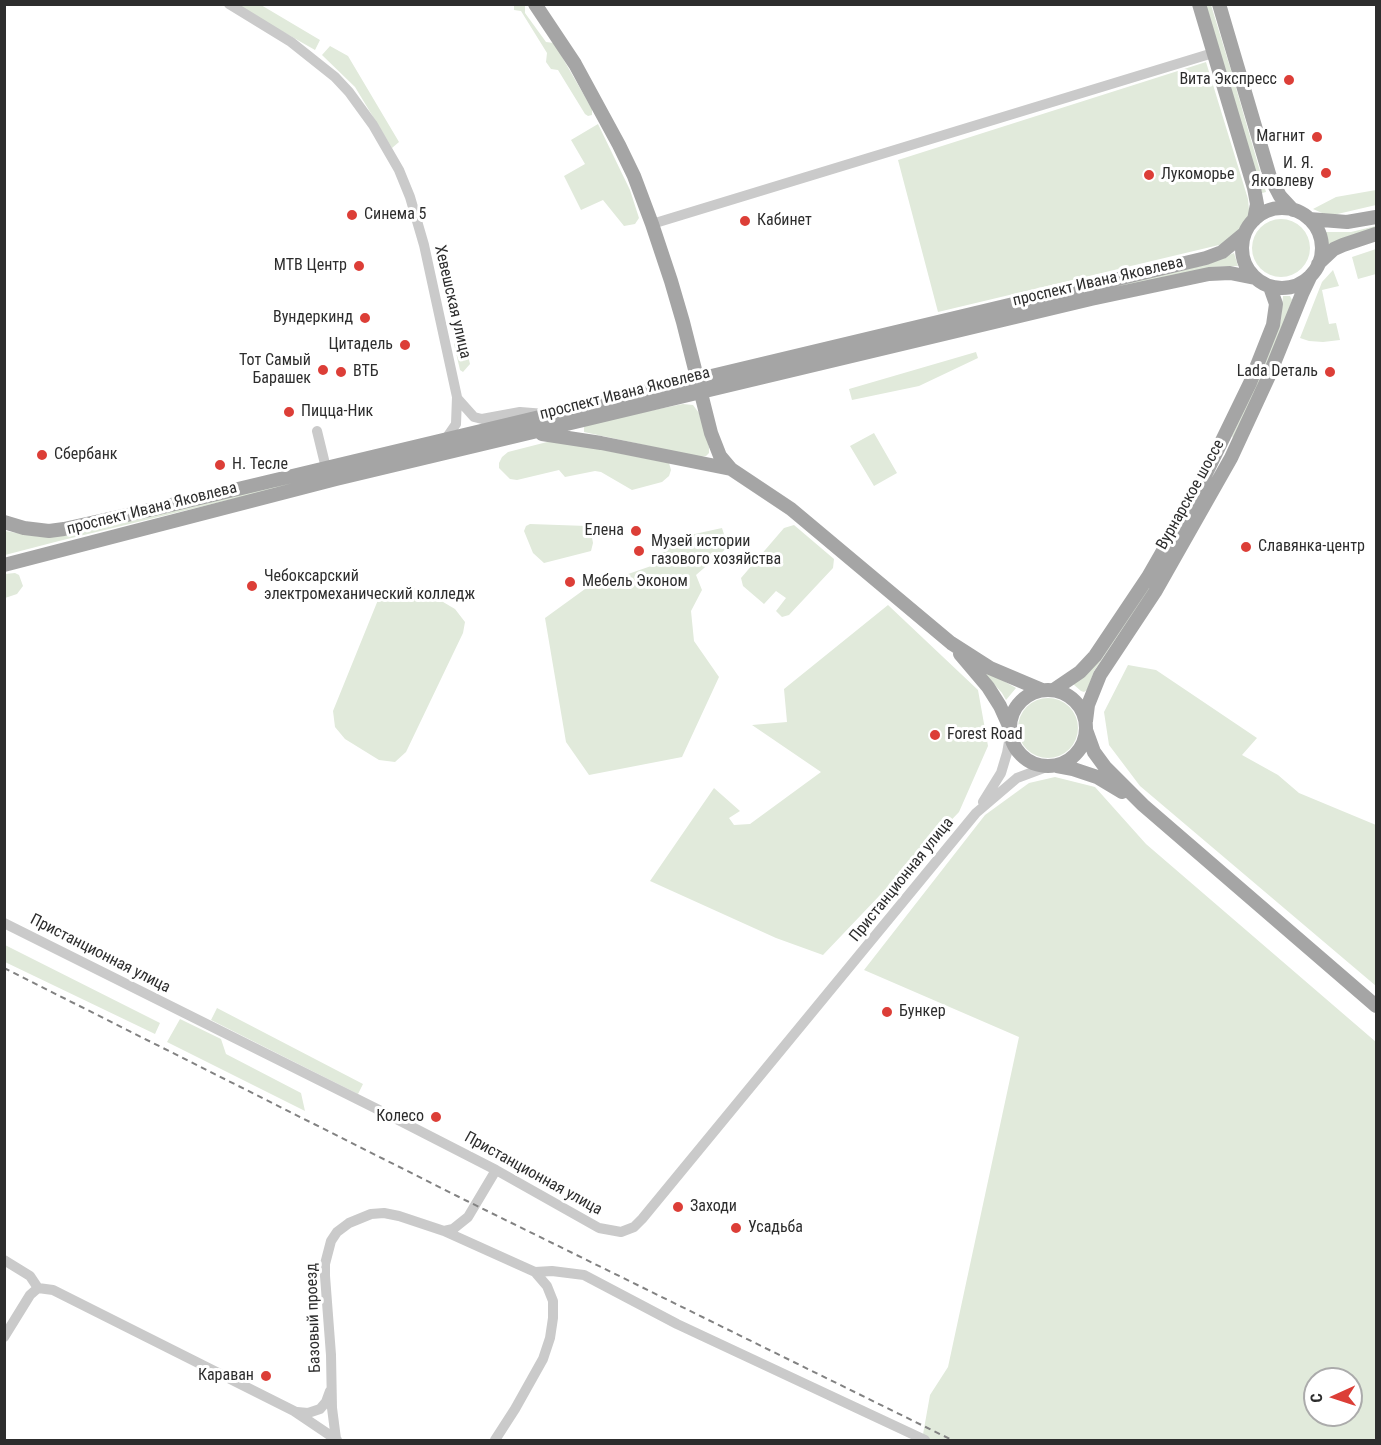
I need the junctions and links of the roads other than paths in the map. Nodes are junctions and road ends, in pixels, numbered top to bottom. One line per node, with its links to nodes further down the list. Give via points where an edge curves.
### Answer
1 (230, 4): 17 (street, Хевешская улица, via 291,42 335,77 350,92 391,155 408,190 419,227)
2 (535, 4): 10 (main road, via 604,117)
3 (1199, 4): 5 (main road)
4 (1220, 4): 6 (main road, via 1270,177)
5 (1214, 53): 9 (main road, via 1256,196); 10 (street)
6 (1293, 210): 8 (main road); 9 (main road, via 1267,211)
7 (1377, 217): 8 (main road, via 1347,222)
8 (1309, 219): 13 (main road, via 1320,238 1320,255)
9 (1254, 220): 11 (main road)
10 (652, 224): 16 (main road, via 684,322)
11 (1245, 233): 14 (main road, via 1242,252); 16 (main road, проспект Ивана Яковлева, via 1222,252 1206,258)
12 (1377, 234): 13 (main road, via 1334,249)
13 (1314, 270): 15 (main road, via 1293,287); 23 (main road, Вурнарское шоссе)
14 (1255, 278): 15 (main road); 16 (main road, проспект Ивана Яковлева, via 1220,273 1162,284)
15 (1270, 287): 22 (main road, Вурнарское шоссе, via 1276,304 1273,325)
16 (699, 386): 18 (main road, проспект Ивана Яковлева); 20 (main road, проспект Ивана Яковлева); 25 (main road, via 717,450)
17 (457, 397): 18 (street, via 474,417 482,419 520,412); 21 (street, via 456,424)
18 (549, 415): 21 (main road, проспект Ивана Яковлева)
19 (318, 431): 24 (street)
20 (534, 432): 25 (main road); 27 (main road, проспект Ивана Яковлева)
21 (445, 440): 24 (main road, проспект Ивана Яковлева)
22 (1218, 452): 23 (main road); 28 (main road, Вурнарское шоссе)
23 (1231, 458): 28 (main road, Вурнарское шоссе)
24 (326, 468): 26 (main road, проспект Ивана Яковлева, via 64,529 36,530)
25 (731, 469): 29 (main road, via 791,509)
26 (4, 522)
27 (4, 565)
28 (1158, 572): 30 (main road, Вурнарское шоссе, via 1095,656 1080,672); 31 (main road, Вурнарское шоссе, via 1100,675)
29 (951, 643): 30 (main road, via 990,668); 32 (main road, via 988,687)
30 (1048, 690): 31 (main road, via 1066,693 1076,701); 32 (main road, via 1031,693 1017,705)
31 (1086, 726): 33 (main road, via 1079,750 1065,762); 34 (main road, via 1094,752)
32 (1010, 731): 33 (main road, via 1018,754 1038,765); 35 (street, Пристанционная улица, via 1000,773)
33 (1052, 766): 34 (main road, via 1097,777); 35 (street, Пристанционная улица, via 1017,778)
34 (1143, 805): 37 (main road)
35 (976, 813): 38 (street, Пристанционная улица, via 634,1227 621,1232 599,1228)
36 (4, 922): 38 (street, Пристанционная улица)
37 (1377, 1006)
38 (496, 1170): 39 (street)
39 (461, 1225): 40 (street); 41 (street)
40 (444, 1231): 41 (street, Базовый проезд); 46 (street, Базовый проезд, via 384,1213 371,1214 337,1232 325,1264)
41 (459, 1237): 43 (street, Базовый проезд)
42 (4, 1260): 44 (street, via 30,1276)
43 (535, 1272): 49 (street, via 553,1300 550,1338 543,1359); 50 (street, via 584,1275 677,1324)
44 (38, 1288): 45 (street); 47 (street, Базовый проезд, via 67,1295)
45 (4, 1337)
46 (331, 1387): 47 (street, Базовый проезд, via 320,1409 308,1413); 48 (street, Базовый проезд)
47 (294, 1411): 48 (street, Базовый проезд)
48 (337, 1440)
49 (495, 1440)
50 (925, 1440)

